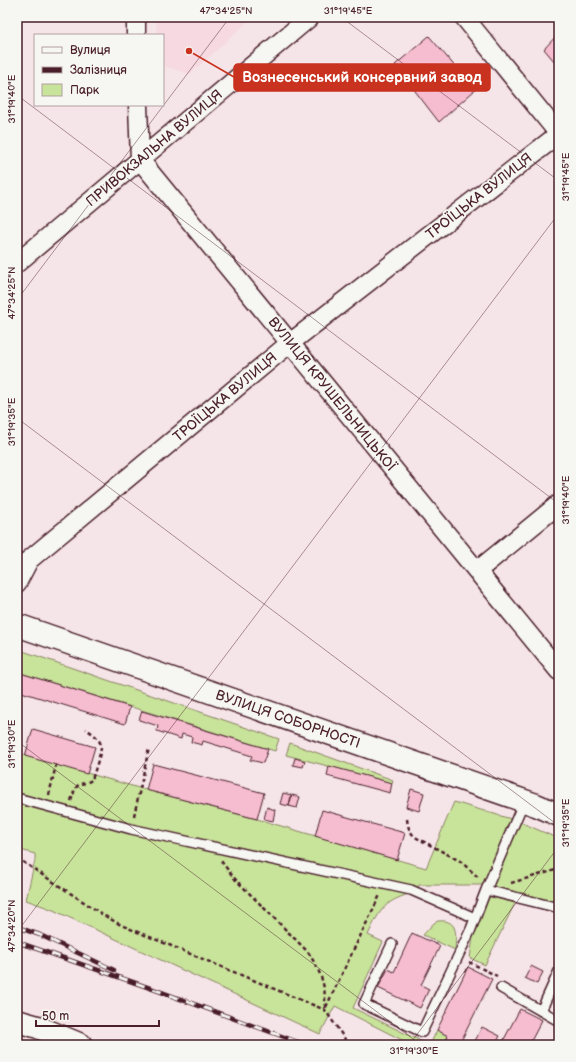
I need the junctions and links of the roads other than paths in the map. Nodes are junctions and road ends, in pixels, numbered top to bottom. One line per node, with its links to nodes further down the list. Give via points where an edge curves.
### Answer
1 (136, 17): 4 (street)
2 (310, 17): 7 (street, ПРИВОКЗАЛЬНА ВУЛИЦЯ)
3 (464, 17): 6 (street)
4 (136, 34)
5 (138, 106): 7 (street)
6 (559, 134): 9 (street, ТРОЇЦЬКА ВУЛИЦЯ)
7 (140, 160): 8 (street, ПРИВОКЗАЛЬНА ВУЛИЦЯ); 9 (street, ВУЛИЦЯ КРУШЕЛЬНИЦЬКОЇ)
8 (17, 262)
9 (290, 343): 11 (street, ВУЛИЦЯ КРУШЕЛЬНИЦЬКОЇ); 12 (street, ТРОЇЦЬКА ВУЛИЦЯ, via 29,560)
10 (559, 504): 11 (street)
11 (477, 571): 14 (street, ВУЛИЦЯ КРУШЕЛЬНИЦЬКОЇ)
12 (17, 584)
13 (17, 624): 16 (main road, ВУЛИЦЯ СОБОРНОСТІ)
14 (558, 669)
15 (17, 798): 20 (lane, via 131,829 411,890)
16 (524, 801): 17 (main road, ВУЛИЦЯ СОБОРНОСТІ); 18 (lane)
17 (559, 815)
18 (486, 890): 19 (lane); 20 (lane)
19 (559, 908)
20 (475, 918): 21 (lane, via 422,1032 364,1004)
21 (392, 944)
22 (559, 971): 24 (lane)
23 (501, 988): 24 (lane)
24 (541, 1011): 26 (lane)
25 (17, 1021): 27 (main road, via 38,1027 51,1036)
26 (559, 1021)
27 (81, 1045)

